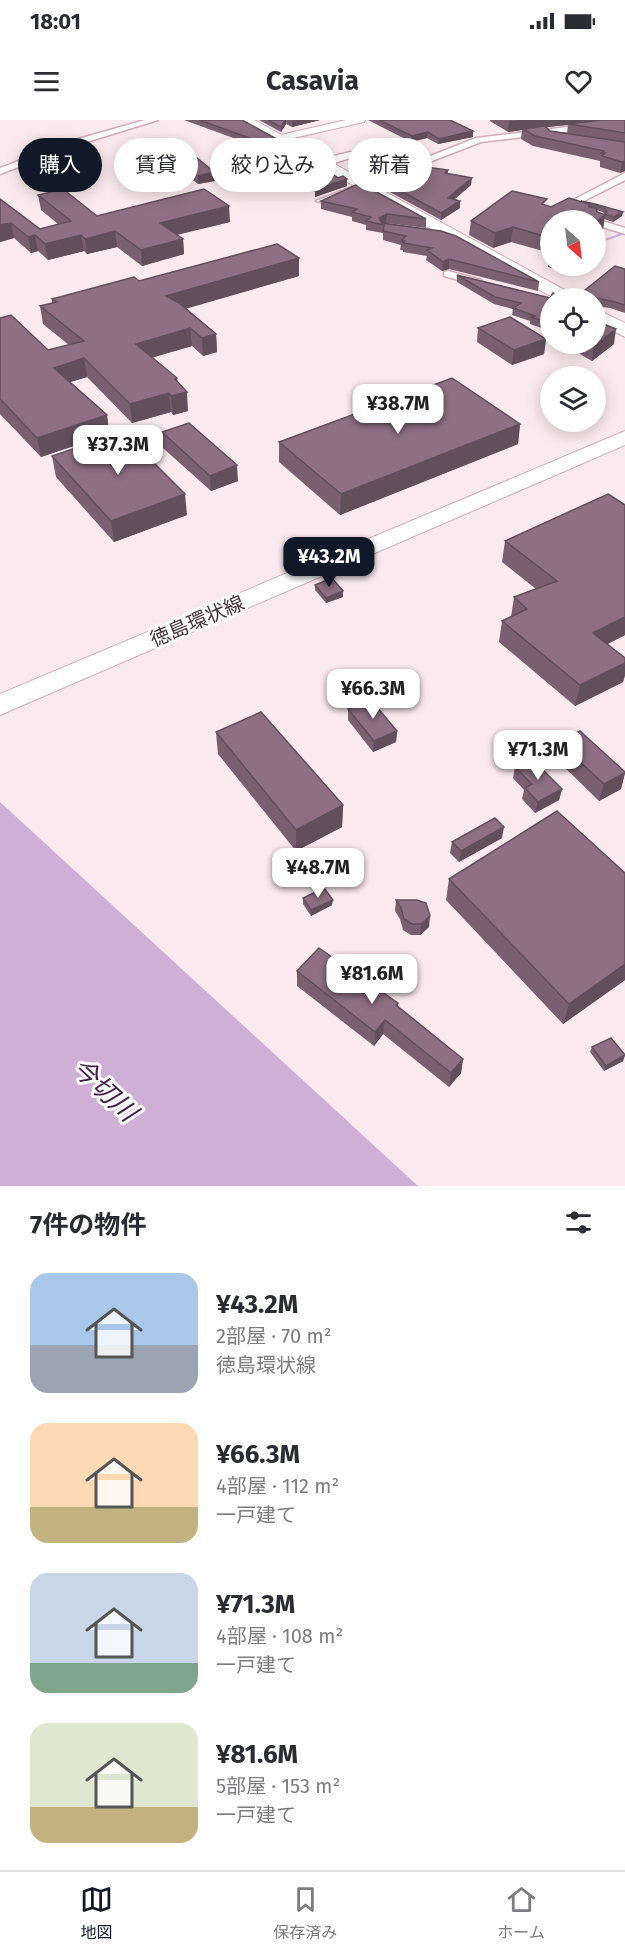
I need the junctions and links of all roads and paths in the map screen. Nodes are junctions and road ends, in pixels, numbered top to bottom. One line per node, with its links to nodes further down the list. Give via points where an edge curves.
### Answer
1 (154, 120): 11 (street, via 74,142)
2 (244, 120): 6 (main road)
3 (354, 120): 7 (street)
4 (625, 122): 5 (street)
5 (533, 132): 8 (street); 9 (street, via 479,140)
6 (274, 138)
7 (280, 138)
8 (568, 139)
9 (432, 159)
10 (336, 167): 13 (main road)
11 (0, 171)
12 (625, 176): 17 (street)
13 (348, 177)
14 (348, 191): 16 (street)
15 (370, 192): 24 (main road, via 433,232)
16 (321, 201)
17 (565, 207): 18 (street); 19 (street)
18 (560, 210)
19 (573, 210)
20 (606, 223): 21 (street)
21 (625, 231)
22 (448, 274): 23 (street)
23 (491, 285)
24 (546, 288)
25 (625, 438): 26 (main road, 徳島環状線)
26 (0, 705)

